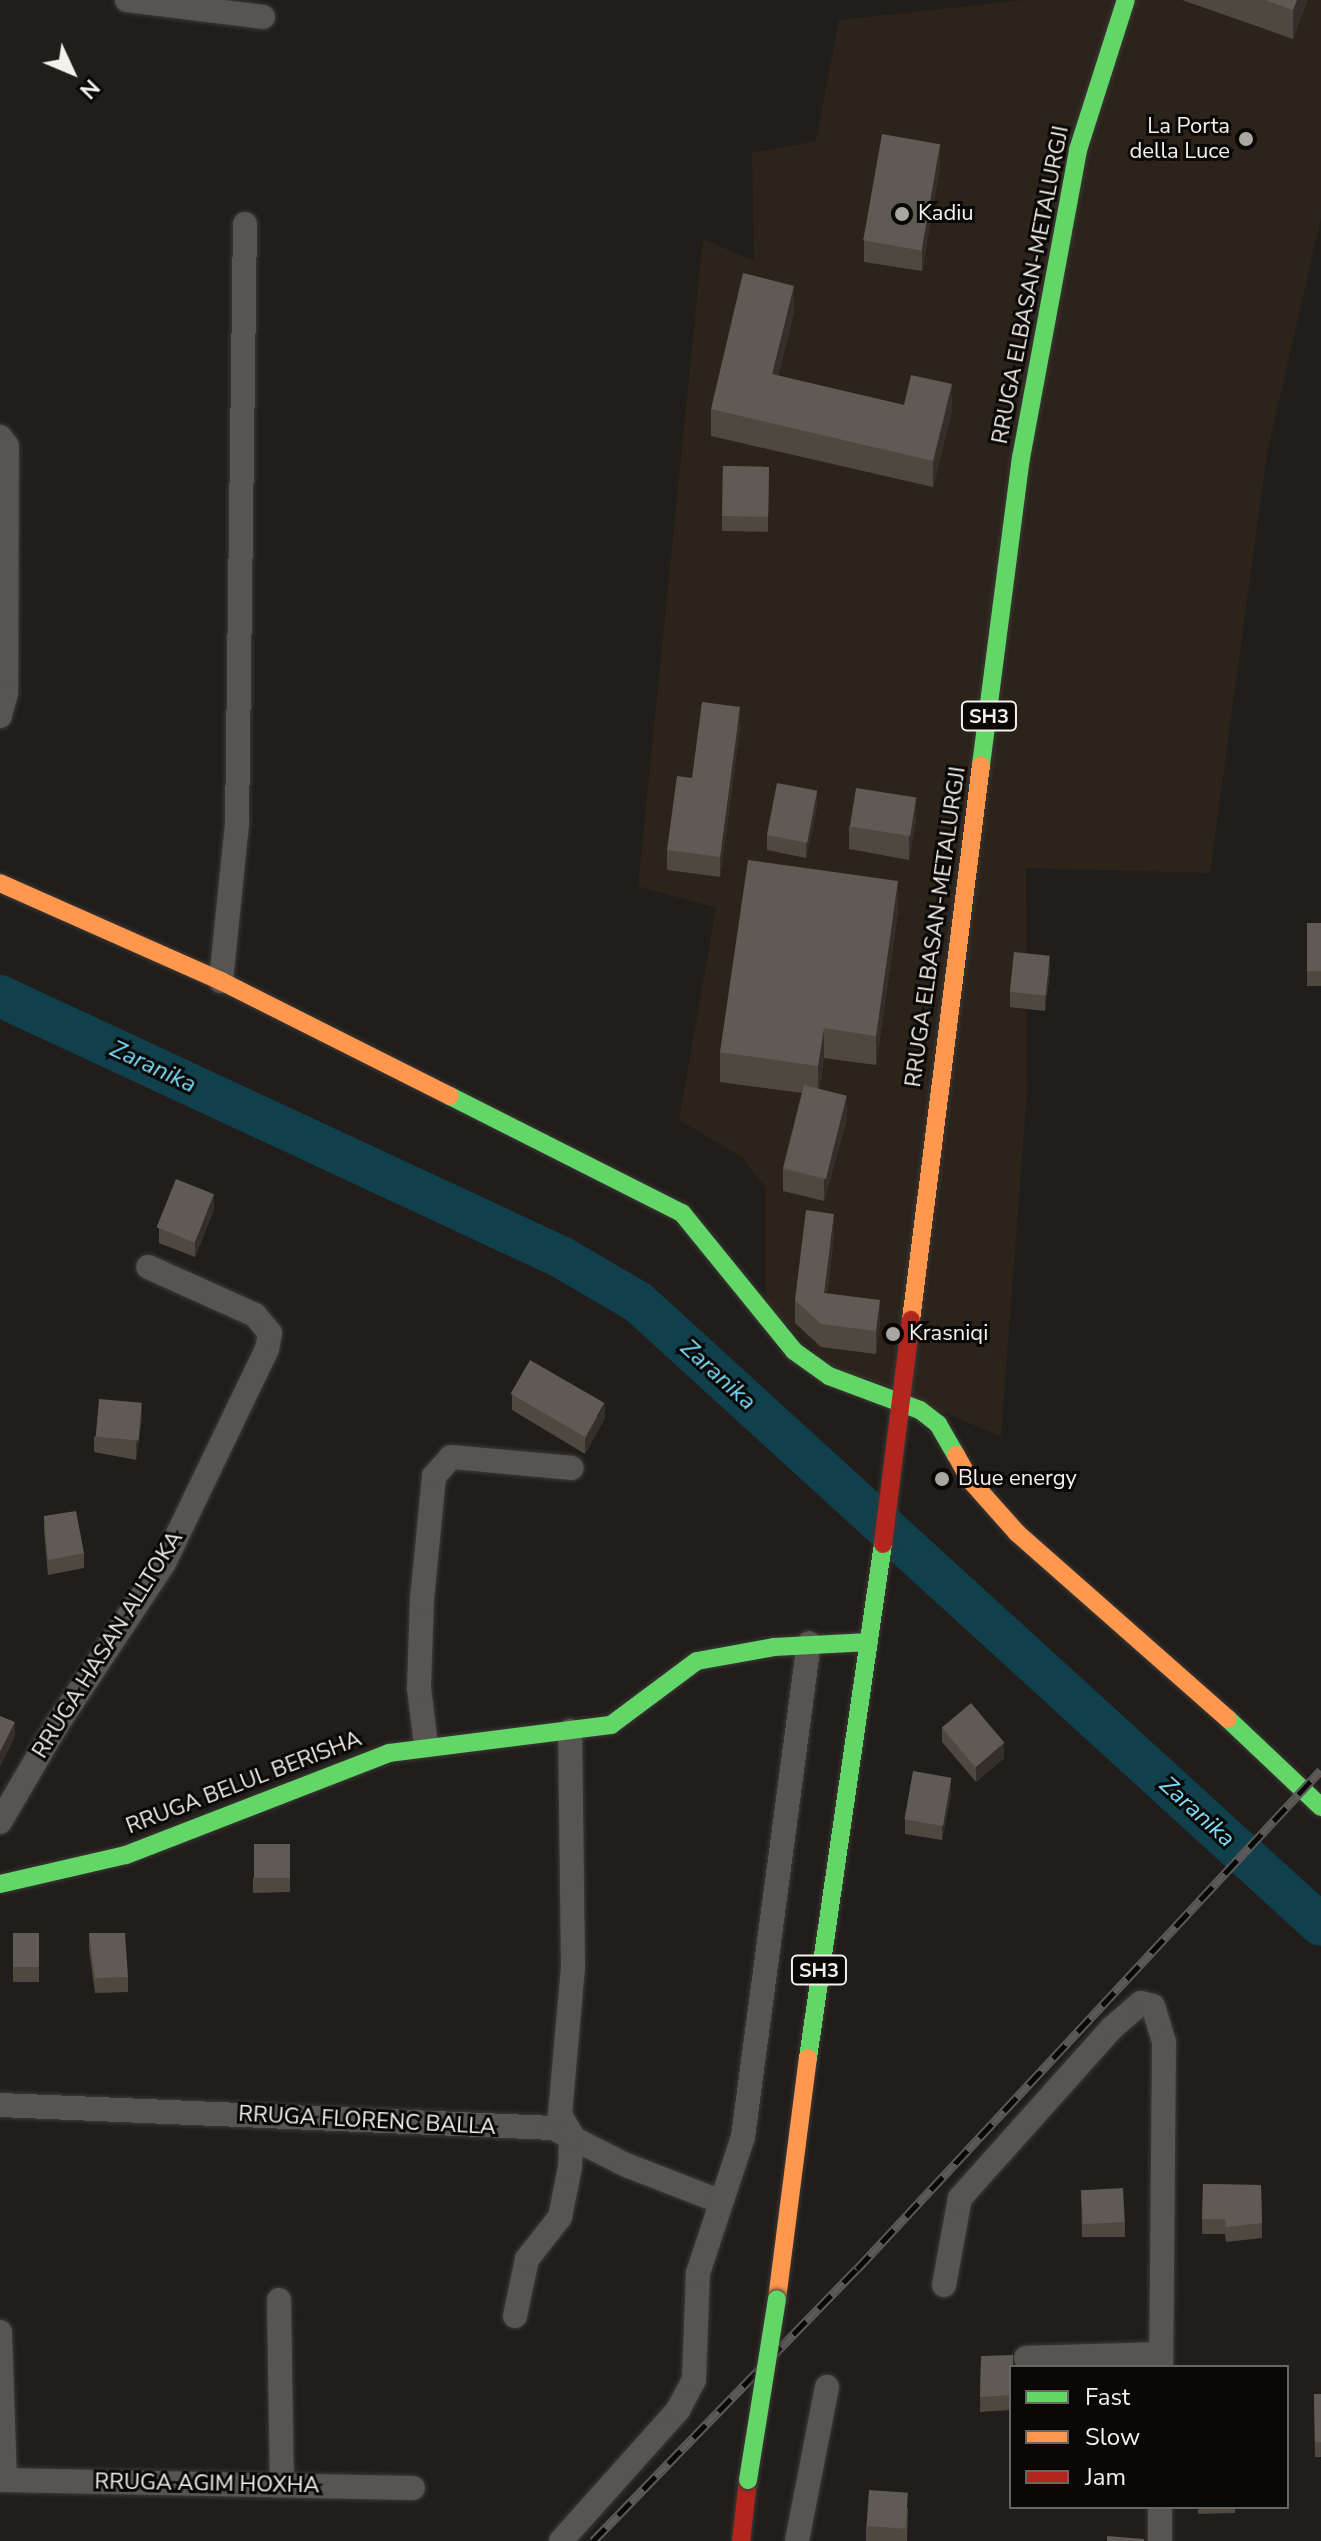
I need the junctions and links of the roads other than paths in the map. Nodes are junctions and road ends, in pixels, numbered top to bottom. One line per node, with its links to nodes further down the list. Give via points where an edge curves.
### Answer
1 (127, 0): 3 (street)
2 (1126, 0): 10 (main road, RRUGA ELBASAN-METALURGJI / SH3, via 1078,150 1021,458)
3 (263, 17)
4 (245, 224): 8 (street, via 237,824)
5 (0, 437): 6 (street, via 7,446 7,470 6,693)
6 (0, 716)
7 (0, 883): 8 (main road)
8 (221, 981): 10 (main road, via 682,1213 794,1351 829,1376)
9 (148, 1267): 17 (street, RRUGA HASAN ALLTOKA, via 255,1315 270,1333 267,1349 164,1563 56,1726)
10 (903, 1404): 12 (main road, RRUGA ELBASAN-METALURGJI / SH3); 16 (main road, via 938,1424 970,1480 1017,1533 1153,1648)
11 (571, 1468): 15 (street, via 451,1457 434,1476 421,1643)
12 (869, 1642): 13 (main road, RRUGA BELUL BERISHA); 34 (main road, SH3, bridge)
13 (809, 1643): 14 (main road, RRUGA BELUL BERISHA, via 697,1661 611,1725); 21 (street, via 743,2137)
14 (570, 1731): 15 (main road, RRUGA BELUL BERISHA); 20 (street, via 573,1967 560,2115)
15 (426, 1745): 18 (main road, RRUGA BELUL BERISHA, via 310,1779 126,1855)
16 (1321, 1807)
17 (0, 1822)
18 (0, 1884)
19 (0, 2105): 20 (street, RRUGA FLORENC BALLA, via 553,2128)
20 (571, 2134): 21 (street, RRUGA FLORENC BALLA, via 626,2165); 24 (street, via 565,2205 527,2259)
21 (719, 2201): 33 (street, via 698,2273 694,2380 678,2410)
22 (944, 2285): 27 (street, via 960,2198 1112,2028 1141,2003 1153,2006 1164,2042)
23 (279, 2300): 30 (street)
24 (515, 2316)
25 (0, 2332): 29 (street)
26 (1026, 2358): 27 (street)
27 (1160, 2361)
28 (827, 2387): 35 (street)
29 (2, 2480): 30 (street, RRUGA AGIM HOXHA)
30 (282, 2485): 31 (street, RRUGA AGIM HOXHA)
31 (413, 2488)
32 (1160, 2509): 36 (street)
33 (561, 2541)
34 (741, 2541)
35 (797, 2541)
36 (1160, 2541)

